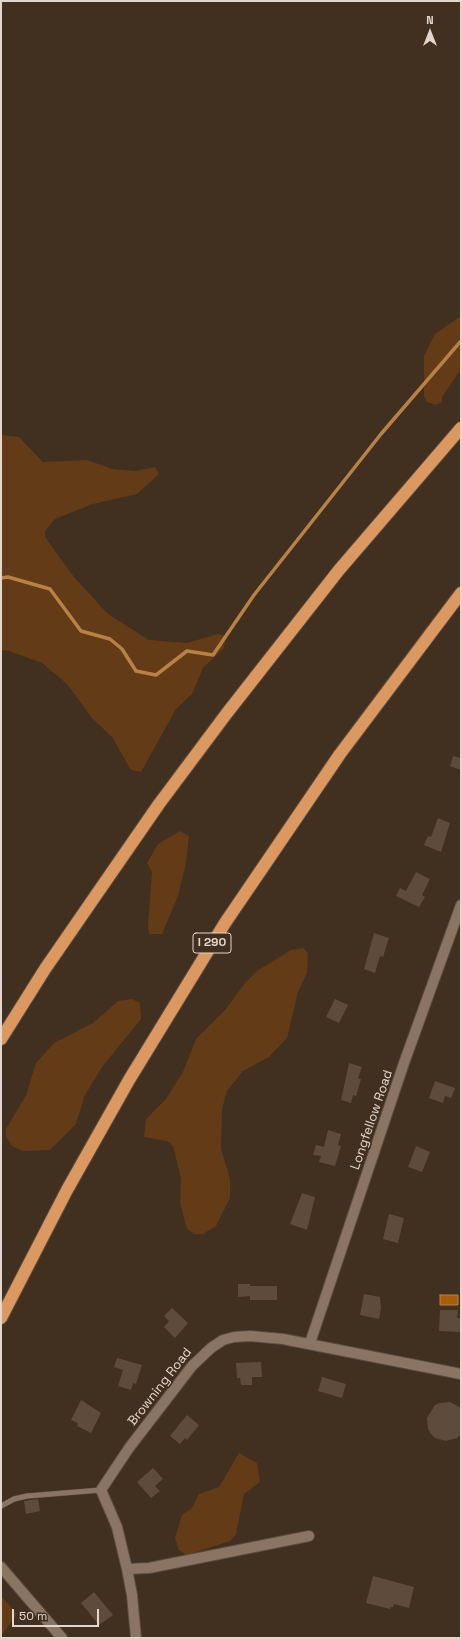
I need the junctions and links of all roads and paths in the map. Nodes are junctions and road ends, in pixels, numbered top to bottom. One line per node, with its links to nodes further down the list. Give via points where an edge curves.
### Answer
1 (461, 428): 4 (highway, via 349,558 223,718 98,892)
2 (461, 592): 5 (highway, I 290, via 340,754 220,930 125,1087 67,1190)
3 (461, 905): 6 (street, Longfellow Road, via 404,1063)
4 (1, 1039)
5 (1, 1318)
6 (310, 1343): 7 (street, Browning Road); 8 (street, Browning Road, via 240,1336 223,1340 210,1348 192,1366 129,1448)
7 (461, 1374)
8 (101, 1490): 9 (lane, via 27,1496); 12 (street, via 117,1528)
9 (1, 1506)
10 (309, 1536): 12 (street, via 149,1568)
11 (1, 1567): 13 (street)
12 (127, 1569): 14 (street)
13 (62, 1638)
14 (136, 1638)

